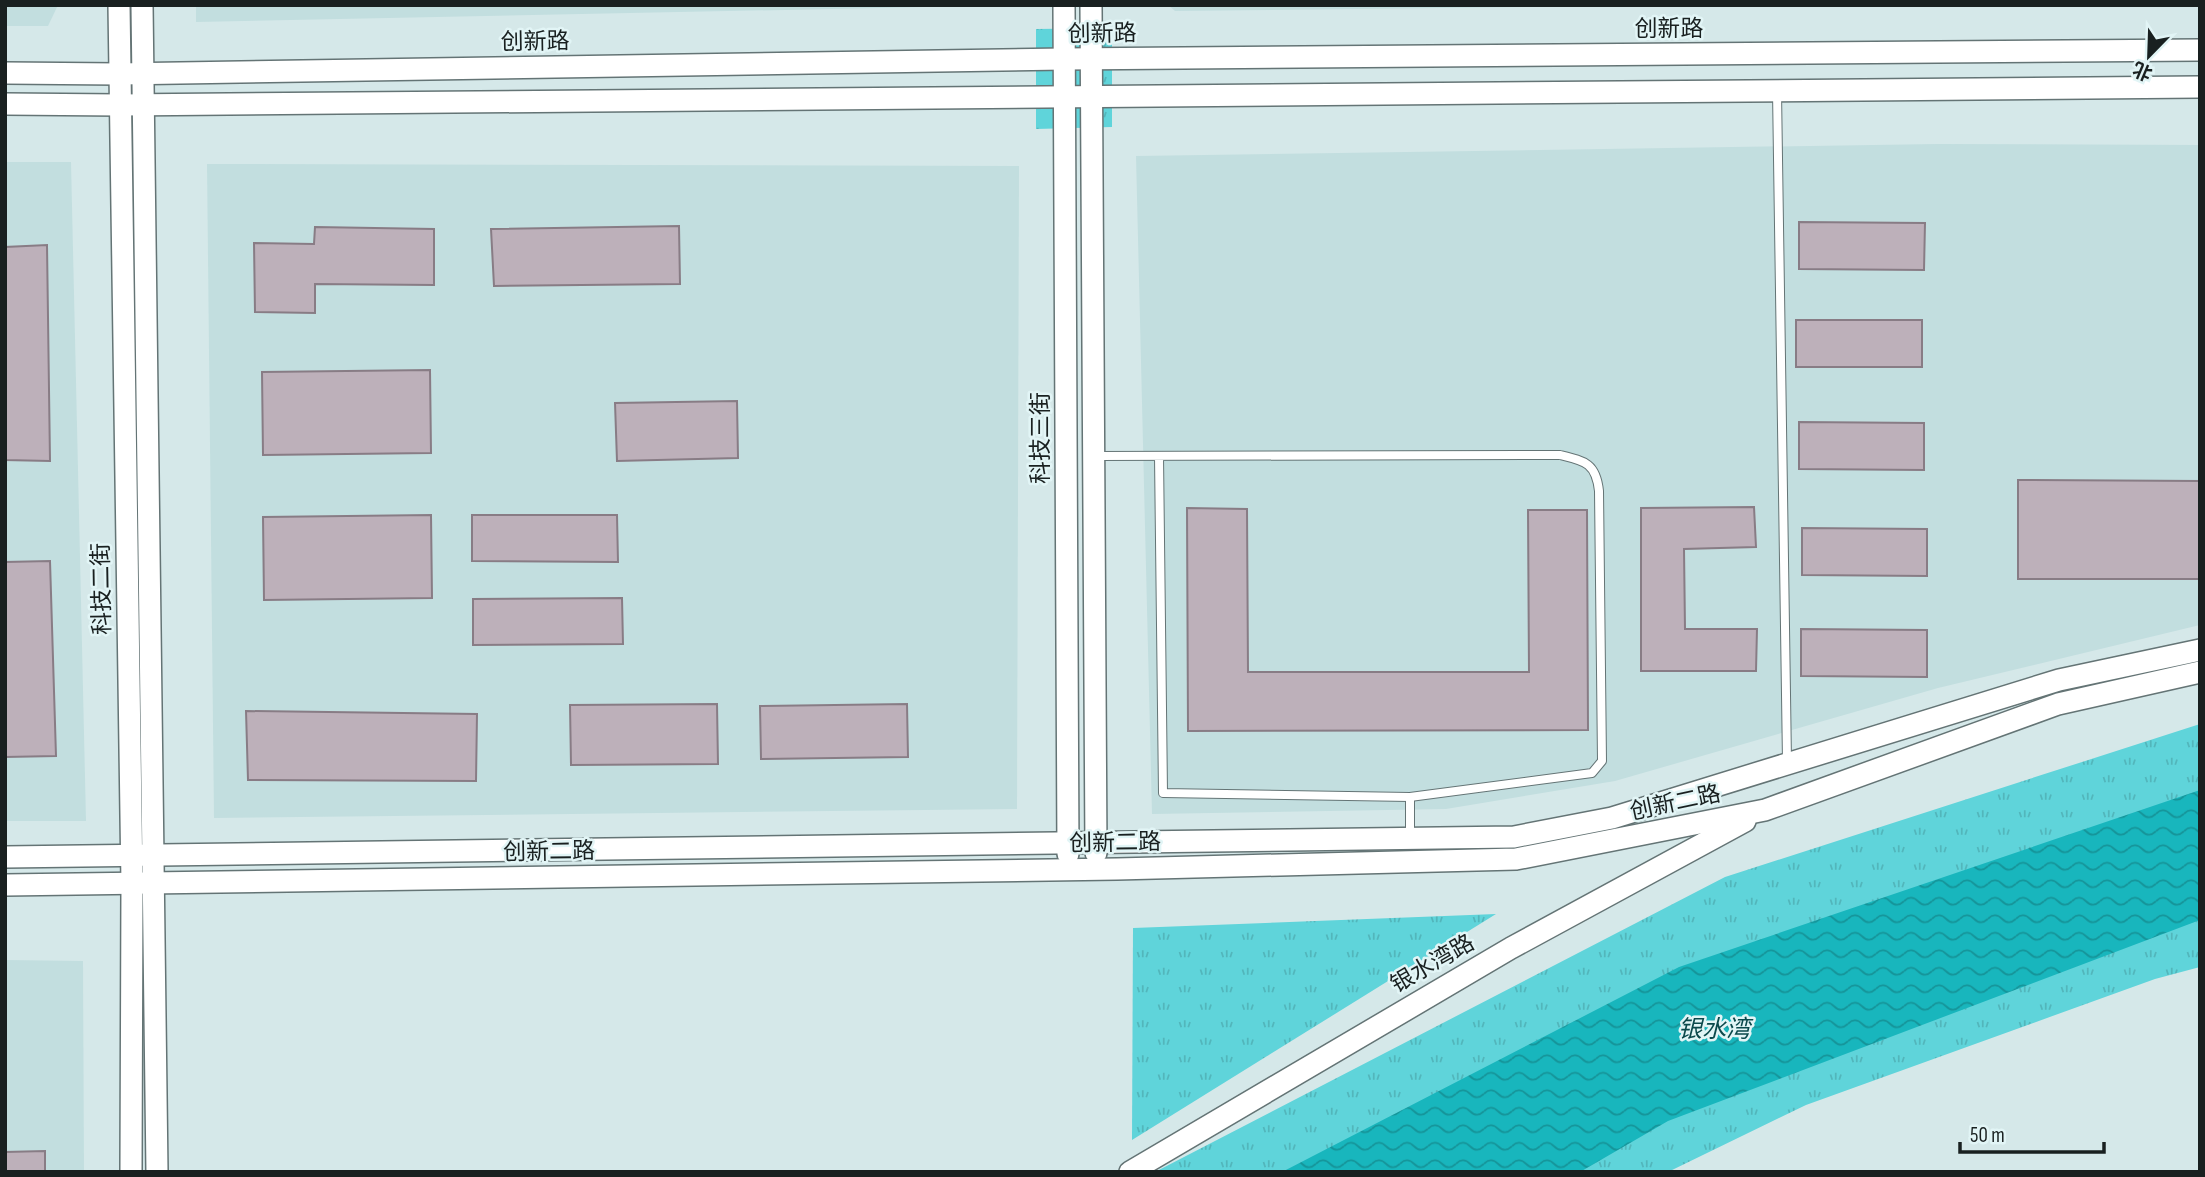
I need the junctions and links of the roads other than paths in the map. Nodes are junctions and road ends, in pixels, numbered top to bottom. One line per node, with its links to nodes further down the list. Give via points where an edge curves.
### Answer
1 (119, 5): 10 (street, 科技二街)
2 (142, 5): 9 (street, 科技二街)
3 (1064, 5): 6 (street, 科技三街)
4 (1091, 5): 7 (street)
5 (2200, 50): 7 (street, 创新路)
6 (1064, 59): 7 (street, 创新路); 9 (street, 创新路); 13 (street, 科技三街)
7 (1091, 59): 14 (street)
8 (5, 73): 10 (street, 创新路)
9 (143, 73): 10 (street, 创新路); 16 (street, 科技二街)
10 (119, 74): 17 (street, 科技二街)
11 (2200, 87): 12 (street)
12 (1777, 90): 14 (street); 22 (lane)
13 (1064, 97): 14 (street); 16 (street); 27 (street, 科技三街)
14 (1091, 97): 18 (street)
15 (5, 104): 17 (street)
16 (143, 104): 17 (street); 29 (street, 科技二街)
17 (120, 106): 28 (street, 科技二街)
18 (1093, 456): 19 (lane); 26 (street)
19 (1159, 456): 23 (lane, via 1163,793); 23 (lane, via 1560,455 1591,466 1599,491 1602,761 1592,773)
20 (2200, 650): 22 (street, 创新二路, via 2059,680)
21 (2200, 672): 24 (street, 创新二路, via 2058,704)
22 (1787, 764): 25 (street, 创新二路, via 1612,818 1514,837)
23 (1410, 797): 25 (lane)
24 (1765, 810): 32 (street, 创新二路, via 1517,859); 37 (street, 银水湾路, via 1511,948)
25 (1410, 839): 26 (street, 创新二路)
26 (1096, 841): 27 (street, 创新二路); 32 (street)
27 (1068, 842): 29 (street, 创新二路); 31 (street, 科技三街)
28 (131, 855): 29 (street, 创新二路); 30 (street, 创新二路); 33 (street, 科技二街)
29 (153, 855): 33 (street, 科技二街)
30 (5, 857)
31 (1068, 869): 32 (street, 创新二路); 33 (street, 创新二路)
32 (1096, 869)
33 (142, 883): 34 (street, 创新二路); 35 (street, 科技二街); 36 (street, 科技二街)
34 (5, 885)
35 (131, 1172)
36 (157, 1172)
37 (1130, 1172)

